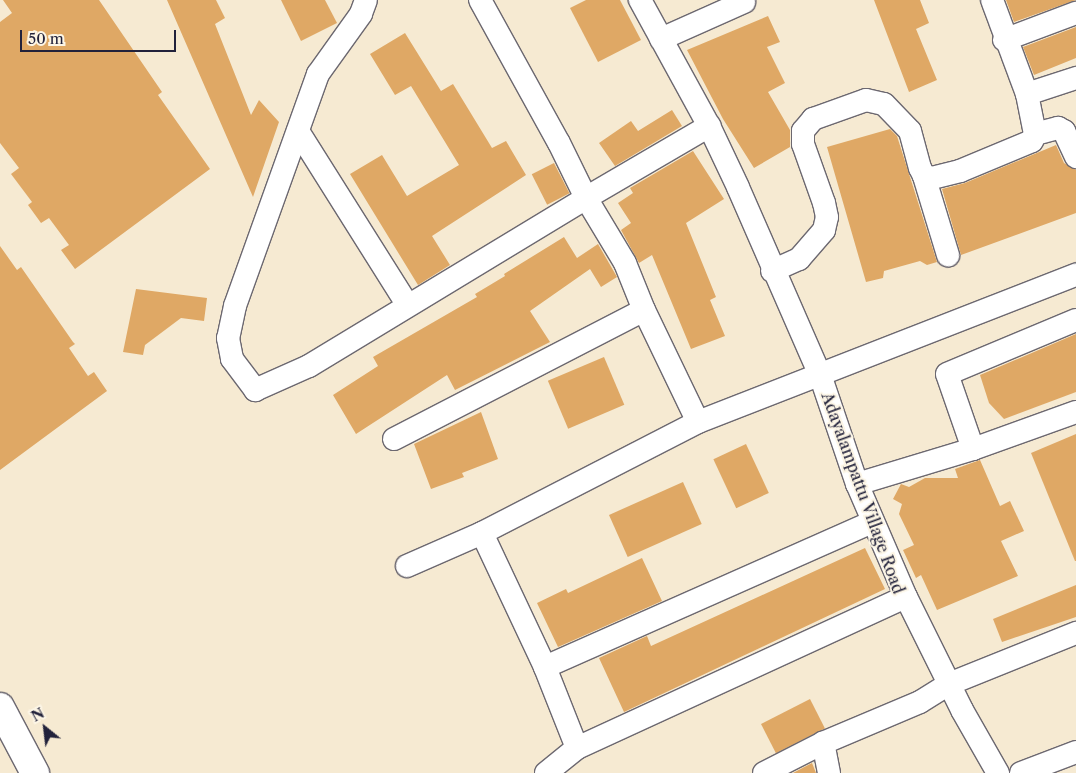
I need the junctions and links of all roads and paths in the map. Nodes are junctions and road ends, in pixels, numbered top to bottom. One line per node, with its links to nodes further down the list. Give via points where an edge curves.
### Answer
1 (366, 0): 12 (street, via 361,14 318,74)
2 (480, 0): 16 (street)
3 (640, 0): 7 (street, Adayalampattu Village Road)
4 (992, 0): 8 (street)
5 (744, 2): 7 (street)
6 (1076, 13): 8 (street)
7 (661, 39): 11 (street, Adayalampattu Village Road)
8 (1004, 40): 10 (street)
9 (1076, 78): 10 (street)
10 (1027, 94): 13 (street)
11 (709, 126): 16 (street); 18 (street, Adayalampattu Village Road)
12 (298, 131): 20 (street); 20 (street, via 235,306 228,338 232,359 255,390 309,366)
13 (1035, 134): 14 (street, via 1058,128 1064,131); 15 (street, via 1032,141 960,171 932,178)
14 (1076, 157)
15 (924, 176): 17 (street); 18 (street, via 910,131 884,104 866,100 813,118 803,131 803,144 824,203 827,217 824,230 799,259)
16 (586, 198): 20 (street); 21 (street, via 625,263)
17 (948, 255)
18 (772, 271): 23 (street, Adayalampattu Village Road)
19 (1076, 275): 23 (street)
20 (407, 304)
21 (644, 310): 25 (street); 26 (street)
22 (1076, 320): 27 (street, via 947,374)
23 (820, 374): 25 (street); 28 (street, Adayalampattu Village Road)
24 (1076, 412): 27 (street)
25 (698, 422): 30 (street)
26 (394, 439)
27 (973, 449): 28 (street)
28 (857, 484): 29 (street, Adayalampattu Village Road)
29 (872, 522): 32 (street, Adayalampattu Village Road); 34 (street)
30 (482, 533): 31 (street); 34 (street)
31 (407, 566)
32 (906, 597): 35 (street); 38 (street, Adayalampattu Village Road)
33 (1076, 633): 35 (street)
34 (545, 668): 38 (street)
35 (949, 684): 37 (street, via 920,702); 44 (street)
36 (0, 707): 40 (street)
37 (823, 743): 42 (street); 43 (street)
38 (577, 748): 41 (street, Adayalampattu Village Road)
39 (1076, 752): 45 (street)
40 (35, 773)
41 (546, 773)
42 (764, 773)
43 (829, 773)
44 (998, 773)
45 (1021, 773)

